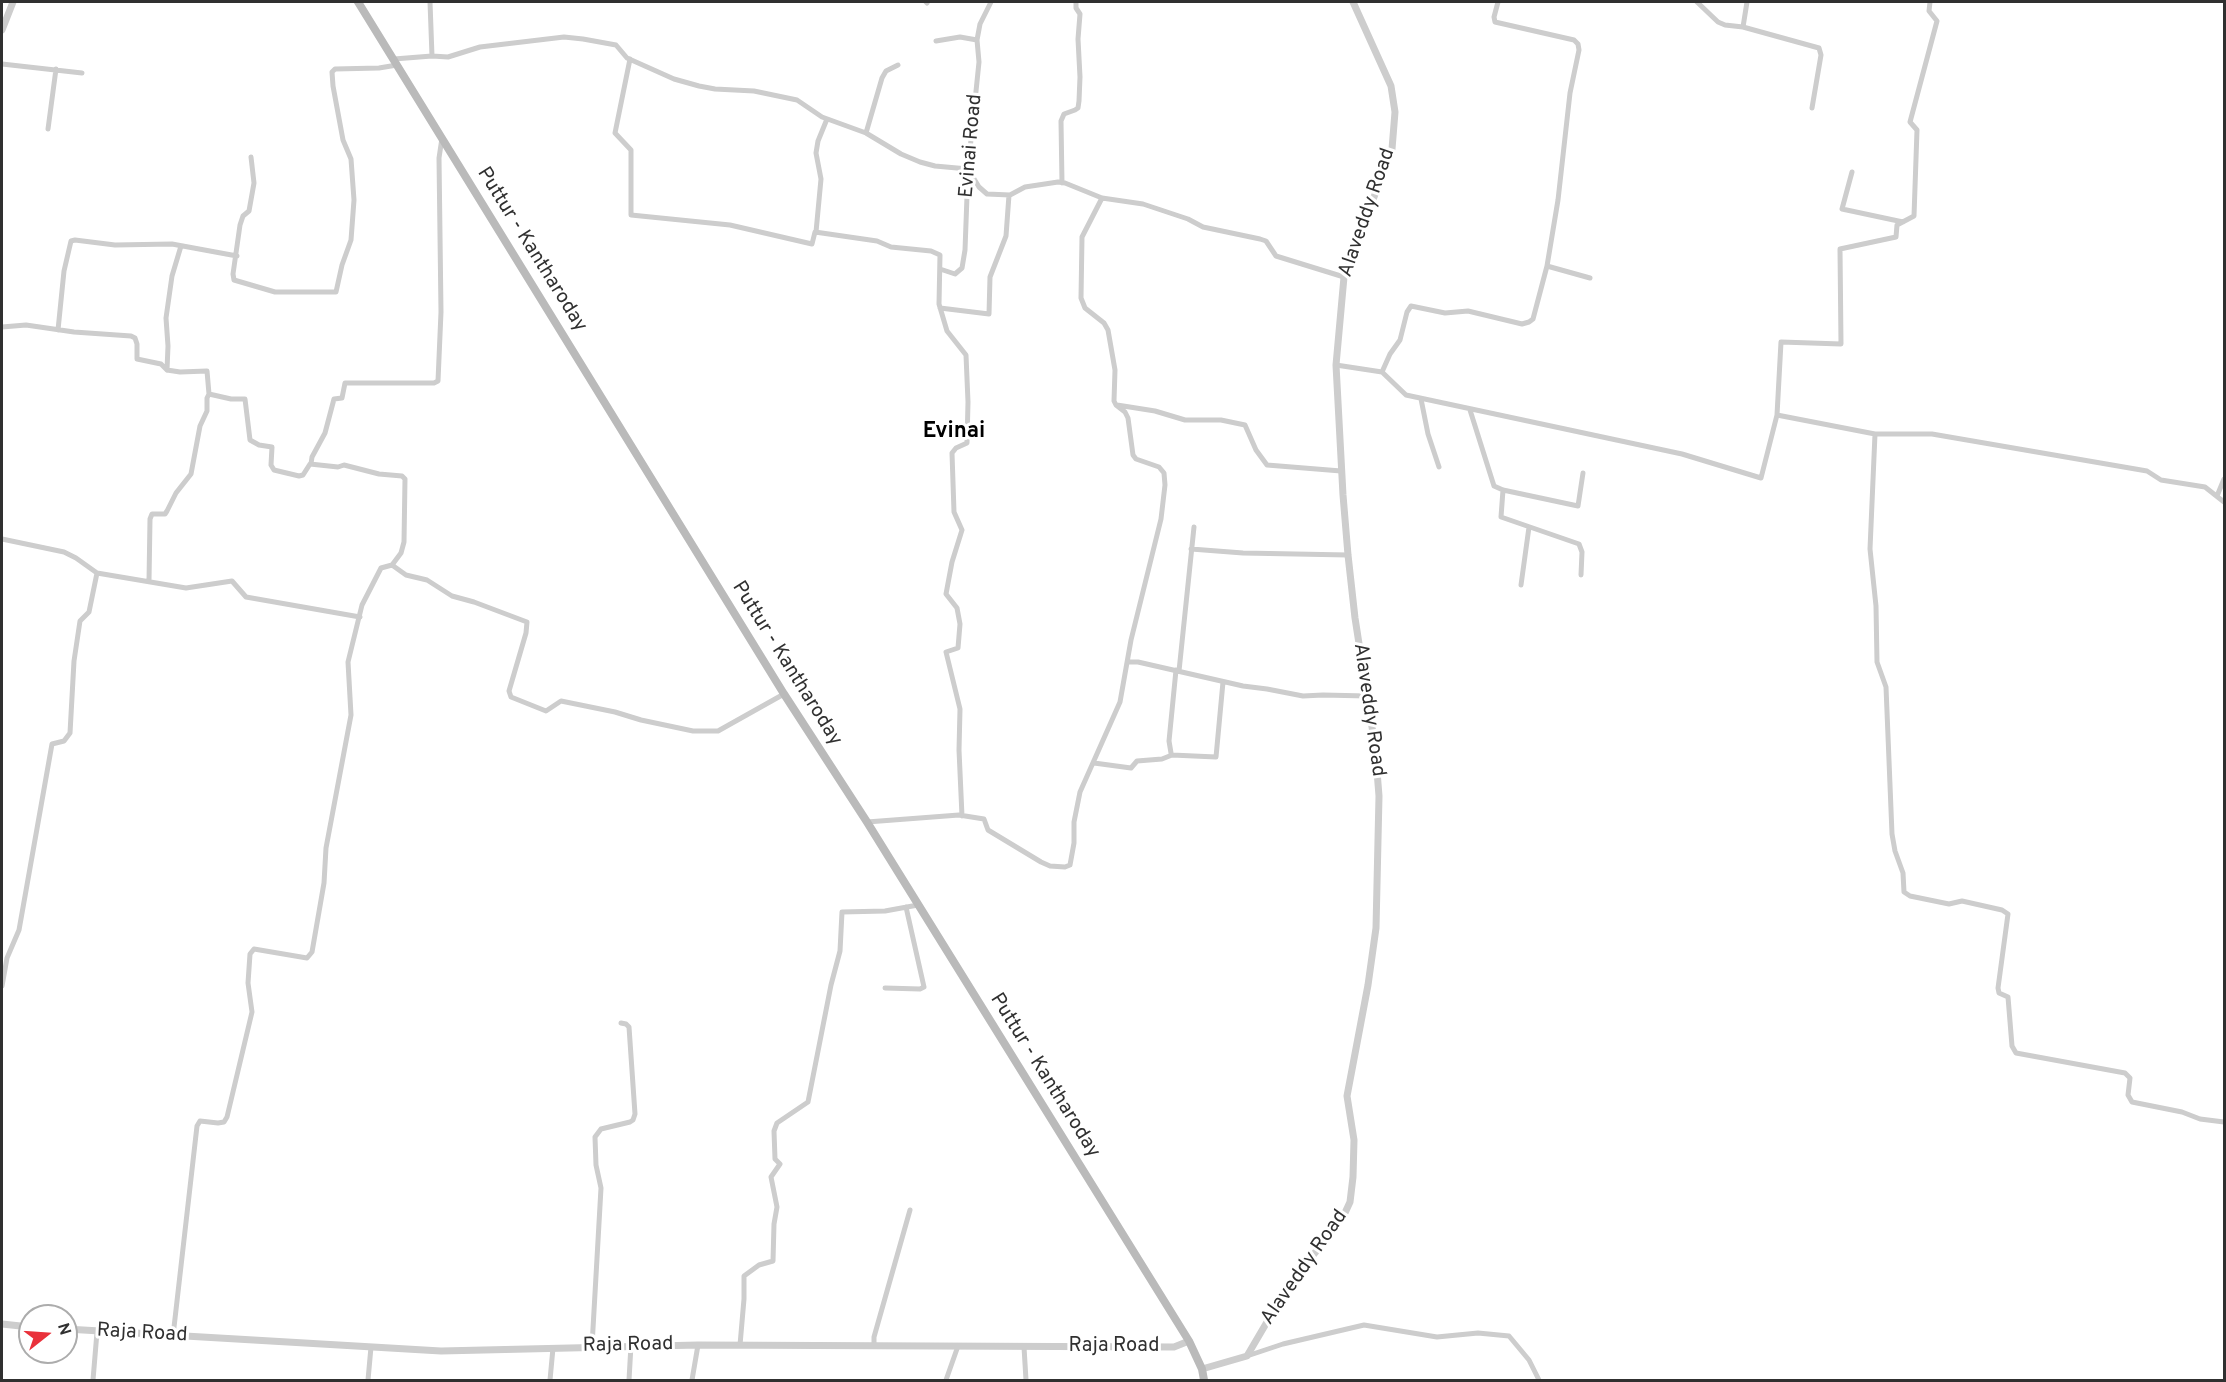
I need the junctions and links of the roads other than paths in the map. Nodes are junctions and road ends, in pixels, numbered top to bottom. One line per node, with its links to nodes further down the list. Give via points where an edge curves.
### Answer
1 (13, 2): 12 (street)
2 (358, 2): 17 (main road, Puttur - Kantharoday)
3 (430, 2): 15 (street)
4 (991, 2): 13 (street, Evinai Road)
5 (1076, 2): 30 (street, via 1080,14 1079,101 1075,111 1064,114 1061,121)
6 (1353, 2): 39 (street, Alaveddy Road, via 1391,86 1395,112 1392,149)
7 (1498, 2): 37 (street, via 1495,22 1578,44)
8 (1697, 2): 11 (street, via 1718,22)
9 (1747, 2): 11 (street)
10 (1930, 2): 33 (street, via 1929,11 1937,21 1910,122 1917,130 1914,216)
11 (1743, 27): 22 (street, via 1820,48)
12 (2, 30)
13 (977, 40): 14 (street, via 960,37); 28 (street, Evinai Road, via 979,62)
14 (936, 41)
15 (432, 56): 16 (street, via 448,57 480,46 564,37 616,45); 17 (street)
16 (630, 59): 23 (street, via 699,86 797,100); 34 (street, via 615,133 631,150 631,215 730,225 812,244)
17 (395, 62): 26 (main road, Puttur - Kantharoday); 36 (street, via 379,68 332,72 343,140 351,159 354,200 351,240 336,292 275,292 241,283 234,280 233,274)
18 (2, 64): 20 (street)
19 (898, 65): 25 (street, via 882,78)
20 (56, 69): 21 (street); 24 (street)
21 (81, 73)
22 (1812, 108)
23 (827, 119): 25 (street); 34 (street, via 816,153 821,179)
24 (48, 129)
25 (866, 133): 28 (street, via 920,162)
26 (442, 138): 53 (street, via 438,381 345,383 342,398 334,399 325,434); 75 (main road, Puttur - Kantharoday)
27 (251, 157): 36 (street, via 254,183 249,211 240,225)
28 (968, 169): 31 (street, via 983,192); 38 (street, Evinai Road, via 962,268 956,274)
29 (1852, 172): 33 (street, via 1842,209)
30 (1062, 183): 31 (street, via 1025,187); 32 (street)
31 (1009, 195): 41 (street, via 1006,236 990,277 989,314)
32 (1102, 198): 39 (street, via 1143,204 1203,227 1260,239 1276,256); 49 (street, via 1082,237 1079,286 1085,308 1108,330)
33 (1903, 222): 51 (street, via 1898,225 1896,237 1840,249 1841,344 1781,342)
34 (816, 232): 38 (street, via 931,251 940,255)
35 (181, 246): 36 (street); 43 (street, via 71,241); 45 (street, via 166,318)
36 (237, 256)
37 (1547, 266): 40 (street); 46 (street, via 1529,322 1412,306 1400,340)
38 (940, 269): 41 (street)
39 (1344, 277): 44 (street, Alaveddy Road)
40 (1590, 278)
41 (940, 308): 79 (street, via 947,331 966,355 969,435 967,443 952,453 954,512 962,530 946,594 957,608 960,624 958,648 946,652 960,709)
42 (2, 327): 43 (street, via 26,325)
43 (58, 330): 45 (street, via 131,336 137,344 136,358 161,364)
44 (1336, 366): 46 (street); 55 (street, Alaveddy Road)
45 (167, 370): 47 (street, via 207,370)
46 (1382, 372): 48 (street, via 1406,395)
47 (209, 394): 53 (street, via 245,399 250,440 272,447 274,470 299,476); 69 (street, via 191,474 165,514 152,514 150,519)
48 (1421, 399): 50 (street); 54 (street)
49 (1116, 405): 55 (street, via 1185,420 1245,425 1267,465); 72 (street, via 1128,418 1133,455 1159,467 1165,485 1161,519)
50 (1470, 410): 51 (street, via 1682,454 1761,478); 58 (street, via 1491,481)
51 (1777, 415): 52 (street)
52 (1875, 434): 59 (street, via 1932,434 2147,471 2161,480 2205,487); 86 (street, via 1870,549 1877,662 1886,687 1892,834 1904,892 1948,904 1962,901 2008,914 1998,988 1999,993 2008,997 2016,1053 2125,1073 2130,1078 2128,1095 2132,1102)
53 (311, 464): 66 (street, via 344,465 405,479 404,542)
54 (1439, 467)
55 (1341, 471): 65 (street, Alaveddy Road)
56 (1583, 473): 58 (street, via 1578,506)
57 (2224, 479): 59 (street)
58 (1503, 490): 62 (street, via 1501,517)
59 (2217, 496): 60 (street)
60 (2224, 502)
61 (1194, 527): 64 (street)
62 (1529, 527): 68 (street, via 1579,544); 70 (street)
63 (2, 539): 67 (street, via 64,552)
64 (1191, 549): 65 (street); 73 (street)
65 (1348, 555): 76 (street, Alaveddy Road)
66 (392, 565): 71 (street, via 381,568); 75 (street, via 452,596 527,622 509,691 511,697 546,711 561,701 693,731 718,731)
67 (97, 573): 69 (street); 83 (street, via 89,612 80,621 70,733 64,741 52,744 19,930 7,958)
68 (1581, 575)
69 (148, 581): 71 (street, via 186,588 232,581 246,597)
70 (1521, 585)
71 (360, 617): 92 (street, via 348,662 351,715 326,848 312,952 307,958 254,949 250,954 252,1012 227,1118 218,1123 200,1121 197,1126)
72 (1128, 662): 73 (street); 78 (street, via 1120,702)
73 (1177, 671): 74 (street); 77 (street)
74 (1223, 682): 76 (street, via 1303,696); 78 (street, via 1216,758 1172,755 1137,761 1131,768)
75 (784, 694): 80 (main road, Puttur - Kantharoday)
76 (1367, 696): 103 (street, Alaveddy Road, via 1379,796 1376,928 1347,1096 1354,1140 1350,1202 1284,1293)
77 (1171, 753)
78 (1094, 762): 79 (street, via 1080,792 1070,865 1050,866 1041,862 988,830 984,819)
79 (962, 816): 80 (street)
80 (867, 822): 81 (main road, Puttur - Kantharoday)
81 (918, 905): 82 (street); 93 (main road, Puttur - Kantharoday)
82 (906, 907): 84 (street, via 924,987); 96 (street, via 842,912 840,951 808,1102 777,1123 774,1131 775,1159 780,1164 771,1177 777,1207 773,1261 744,1276)
83 (2, 986)
84 (885, 988)
85 (621, 1023): 98 (street, via 629,1027 635,1114 632,1121 601,1129 595,1137 601,1188)
86 (2224, 1122)
87 (910, 1210): 97 (street)
88 (2, 1324): 89 (street)
89 (18, 1326)
90 (78, 1330): 91 (street, Raja Road)
91 (97, 1332): 92 (street, Raja Road); 105 (street)
92 (173, 1336): 100 (street, Raja Road)
93 (1189, 1341): 101 (street, Raja Road, via 1174,1347); 104 (main road, Puttur - Kantharoday)
94 (631, 1345): 95 (street, Raja Road); 98 (street, Raja Road); 108 (street)
95 (698, 1345): 96 (street, Raja Road); 109 (street)
96 (740, 1345): 97 (street, Raja Road)
97 (874, 1345): 99 (street, Raja Road)
98 (592, 1346): 102 (street, Raja Road)
99 (958, 1346): 101 (street, Raja Road); 110 (street)
100 (371, 1347): 102 (street, Raja Road, via 441,1351); 106 (street)
101 (1024, 1347): 111 (street)
102 (553, 1348): 107 (street)
103 (1247, 1356): 104 (street); 113 (street, via 1364,1325 1437,1337 1478,1333 1509,1336 1529,1360)
104 (1202, 1369): 112 (main road, Puttur - Kantharoday)
105 (93, 1380)
106 (368, 1380)
107 (550, 1380)
108 (629, 1380)
109 (692, 1380)
110 (946, 1380)
111 (1026, 1380)
112 (1204, 1380)
113 (1539, 1380)

